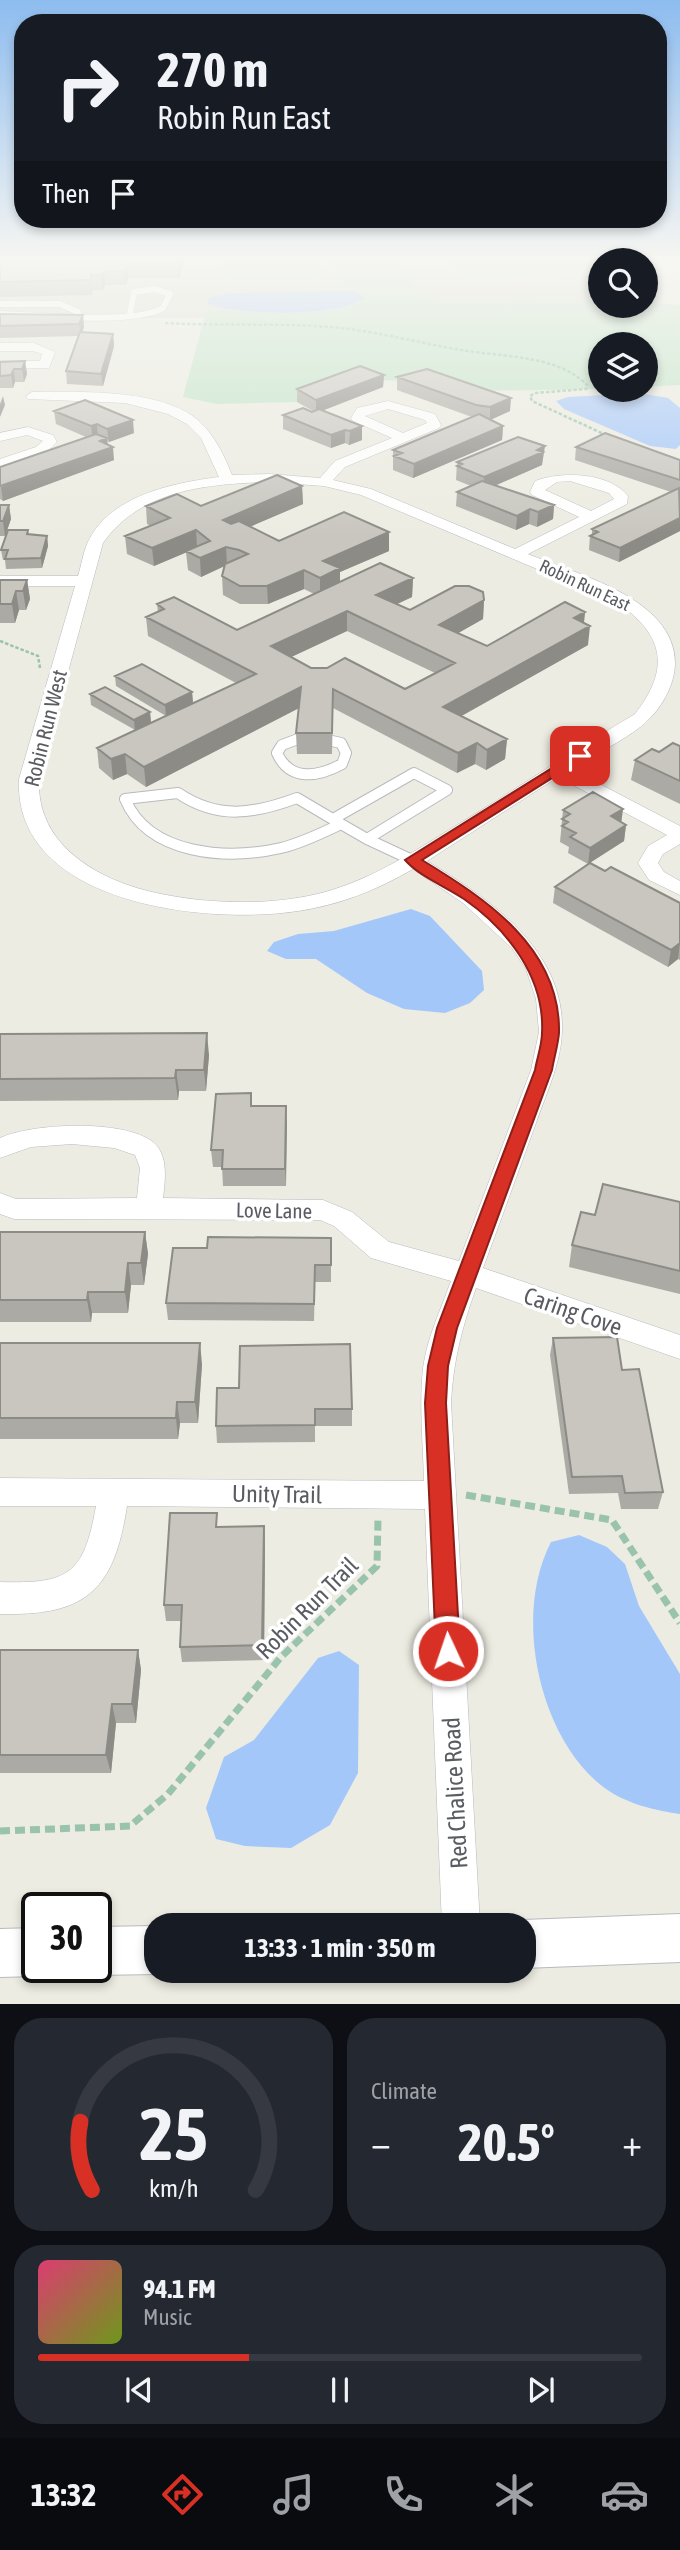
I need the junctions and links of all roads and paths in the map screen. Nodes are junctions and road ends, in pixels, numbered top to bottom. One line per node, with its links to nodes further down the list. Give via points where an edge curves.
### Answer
1 (48, 351): 4 (street)
2 (462, 351): 7 (path, via 575,372 586,389 535,393 530,396 532,401)
3 (0, 365): 4 (street)
4 (31, 397): 5 (street); 8 (street, via 36,433 50,443); 9 (street, via 107,397 176,414 206,435)
5 (0, 437)
6 (403, 438): 6 (street, via 430,428 434,421 388,405 358,414 360,420); 10 (street, via 340,464)
7 (614, 438)
8 (0, 464)
9 (228, 480): 10 (street, Robin Run East); 14 (street, Robin Run West, via 160,495 118,516 94,543)
10 (324, 482): 12 (street, Robin Run East, via 377,496)
11 (591, 517): 11 (street, via 619,504 621,496 571,477 555,478 536,489 540,496); 12 (street)
12 (516, 554): 19 (street, Robin Run East, via 634,606 658,627 673,655 672,679 654,707)
13 (0, 582): 14 (street)
14 (83, 582): 25 (street, Robin Run West, via 29,784 32,816 54,850 112,887 164,902 213,908 254,909 324,899 376,881)
15 (0, 641): 16 (path, via 38,656)
16 (40, 670)
17 (298, 739): 20 (lane, via 282,745 277,753 289,772)
18 (332, 741): 20 (lane, via 341,743 346,753 342,764)
19 (558, 770): 23 (street); 25 (street, Robin Run East)
20 (306, 777): 21 (lane)
21 (297, 797): 22 (lane); 22 (lane, via 237,814 206,812 178,793 125,799 135,820 160,838 196,850 280,848)
22 (337, 822): 24 (lane); 24 (lane, via 414,773 447,790)
23 (680, 835): 26 (street, via 655,849 648,863 656,876)
24 (368, 839): 25 (lane)
25 (412, 860): 30 (street, Red Chalice Road, via 470,896 509,929 536,967 550,1012 551,1035 543,1070)
26 (680, 890)
27 (0, 1149): 29 (street, via 34,1137 129,1140 145,1149 153,1162)
28 (0, 1203): 29 (street, Love Lane, via 14,1209)
29 (149, 1208): 30 (street, Love Lane, via 323,1210 343,1219 380,1250)
30 (467, 1274): 31 (street, Caring Cove); 34 (street, Red Chalice Road, via 437,1372)
31 (680, 1347)
32 (0, 1492): 33 (street, Unity Trail)
33 (114, 1492): 34 (street, Unity Trail); 36 (street, via 101,1556 88,1577 76,1587 44,1599)
34 (447, 1494): 37 (path, via 612,1520); 39 (street, Red Chalice Road)
35 (384, 1511): 38 (path, Robin Run Trail, via 378,1517 377,1566 281,1657 159,1802 130,1826)
36 (0, 1598)
37 (680, 1623)
38 (0, 1831)
39 (461, 1913)
40 (680, 1938): 41 (street)
41 (536, 1944)
42 (144, 1950): 43 (street)
43 (112, 1951)
44 (0, 1952): 45 (street)
45 (21, 1952)

